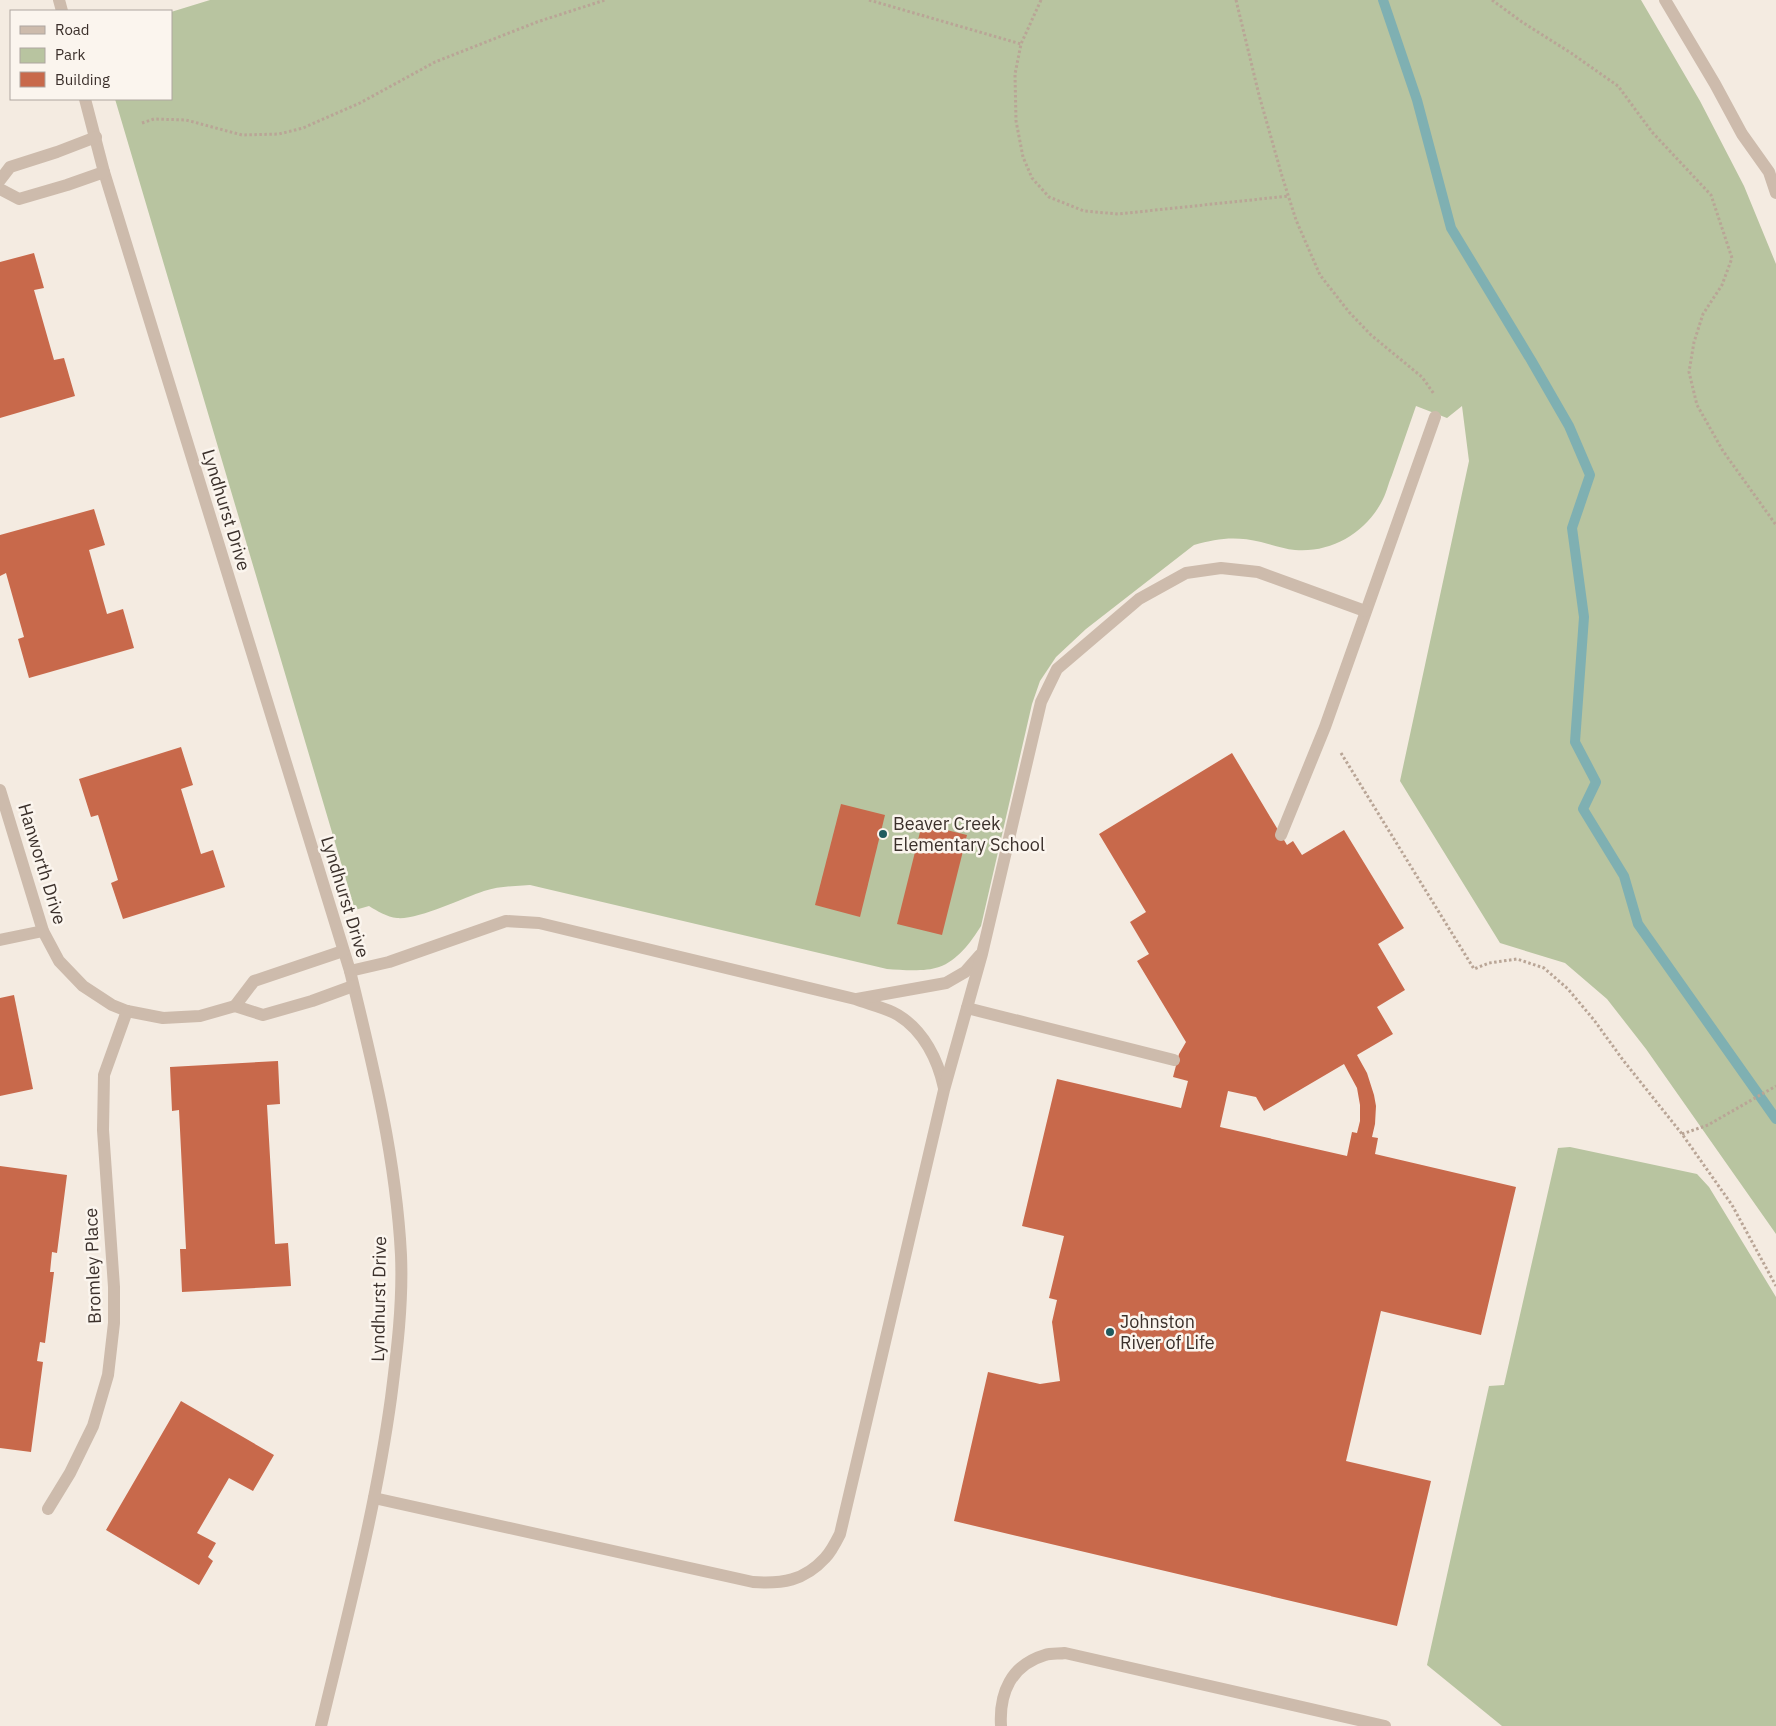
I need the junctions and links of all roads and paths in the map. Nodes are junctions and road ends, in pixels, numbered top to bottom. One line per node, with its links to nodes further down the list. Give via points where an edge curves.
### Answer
1 (605, 0): 9 (path, via 537,22 435,62 360,103 303,128 279,134 242,135 186,120 154,119)
2 (869, 0): 7 (path)
3 (1041, 0): 7 (path)
4 (1236, 0): 15 (path, via 1259,95)
5 (1492, 0): 17 (path, via 1618,86 1652,132 1711,195 1732,258 1722,285 1703,314 1689,372 1696,405)
6 (1665, 0): 14 (street, via 1742,134 1769,172)
7 (1021, 44): 15 (path, via 1015,74 1016,121 1023,157 1032,178 1050,197 1084,211 1118,214)
8 (85, 100): 10 (street, Lyndhurst Drive)
9 (142, 123)
10 (96, 137): 11 (street, Lyndhurst Drive); 12 (street, via 10,167)
11 (104, 172): 13 (street, via 18,199); 24 (street, Lyndhurst Drive)
12 (0, 180)
13 (0, 189)
14 (1776, 193)
15 (1289, 196): 16 (path, via 1320,275 1371,335 1422,377 1434,395)
16 (1435, 417): 18 (street)
17 (1776, 525)
18 (1365, 612): 19 (street); 25 (street, via 1258,572 1221,568 1186,573 1139,599 1058,670 1041,702)
19 (1325, 727): 21 (street); 35 (path, via 1474,969 1517,959 1544,968 1574,995)
20 (0, 790): 22 (street, Hanworth Drive)
21 (1281, 835)
22 (43, 931): 23 (street); 31 (street, Hanworth Drive, via 59,961 84,986)
23 (0, 940)
24 (343, 951): 26 (street, Lyndhurst Drive); 29 (street, via 254,981)
25 (982, 954): 28 (street, via 965,972 946,982); 30 (street)
26 (350, 971): 27 (street, Lyndhurst Drive); 28 (street, via 389,962 506,921 539,922)
27 (353, 986): 29 (street, via 263,1015); 37 (street, Lyndhurst Drive, via 379,1089 392,1167 401,1256 399,1341)
28 (855, 999): 34 (street, via 898,1015 916,1030 940,1068)
29 (234, 1006): 31 (street, Hanworth Drive, via 200,1016 163,1018)
30 (967, 1008): 32 (street); 34 (street)
31 (127, 1011): 38 (street, Bromley Place, via 104,1075 103,1130 114,1323 108,1375 93,1426)
32 (1174, 1060)
33 (1776, 1086): 35 (path, via 1708,1125)
34 (944, 1090): 37 (street, via 840,1534 826,1558 801,1577 776,1584 753,1582)
35 (1682, 1134): 36 (path, via 1732,1205)
36 (1776, 1286)
37 (374, 1498): 39 (street, Lyndhurst Drive)
38 (48, 1509)
39 (321, 1726)
40 (1001, 1726): 41 (street, via 1000,1708 1014,1674 1029,1662 1046,1655 1065,1653)
41 (1386, 1726)

